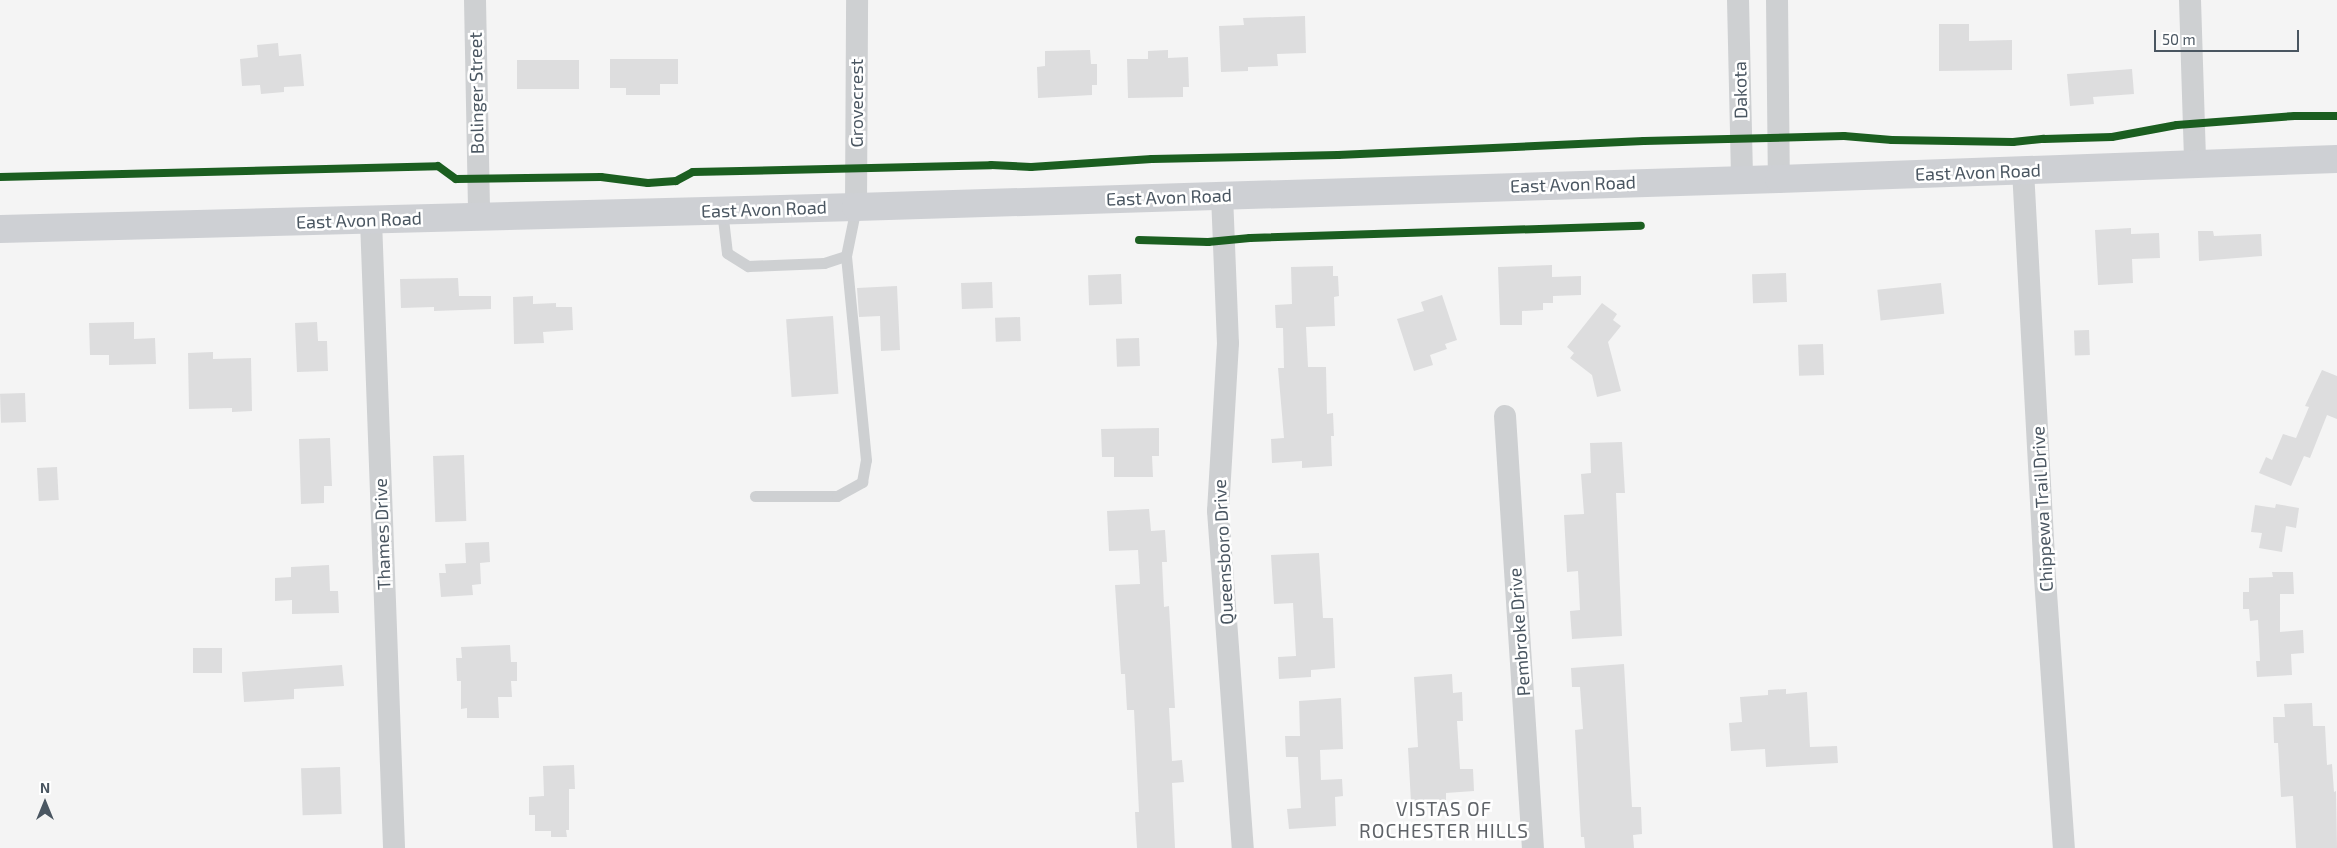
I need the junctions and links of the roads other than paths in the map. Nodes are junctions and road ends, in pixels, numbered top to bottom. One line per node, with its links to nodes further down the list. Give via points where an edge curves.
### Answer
1 (475, 0): 14 (street, Bolinger Street)
2 (856, 0): 12 (street, Grovecrest)
3 (1738, 0): 10 (street, Dakota)
4 (1776, 0): 9 (street)
5 (2190, 0): 7 (street)
6 (2337, 159): 7 (main road, East Avon Road)
7 (2195, 163): 8 (main road, East Avon Road)
8 (2023, 170): 9 (main road, East Avon Road); 23 (street, Chippewa Trail Drive, via 2044,564)
9 (1780, 179): 10 (main road, East Avon Road)
10 (1742, 180): 11 (main road, East Avon Road)
11 (1222, 195): 12 (main road, East Avon Road); 21 (street, Queensboro Drive, via 1228,342 1218,511)
12 (856, 207): 13 (main road, East Avon Road); 17 (lane)
13 (722, 210): 14 (main road, East Avon Road); 17 (lane, via 727,253 748,266 824,263)
14 (478, 217): 15 (main road, East Avon Road)
15 (371, 220): 16 (main road, East Avon Road); 20 (street, Thames Drive)
16 (0, 230)
17 (846, 256): 19 (lane, via 866,460 862,482 837,496)
18 (1505, 416): 22 (street, Pembroke Drive)
19 (755, 496)
20 (394, 848)
21 (1243, 848)
22 (1533, 848)
23 (2064, 848)

